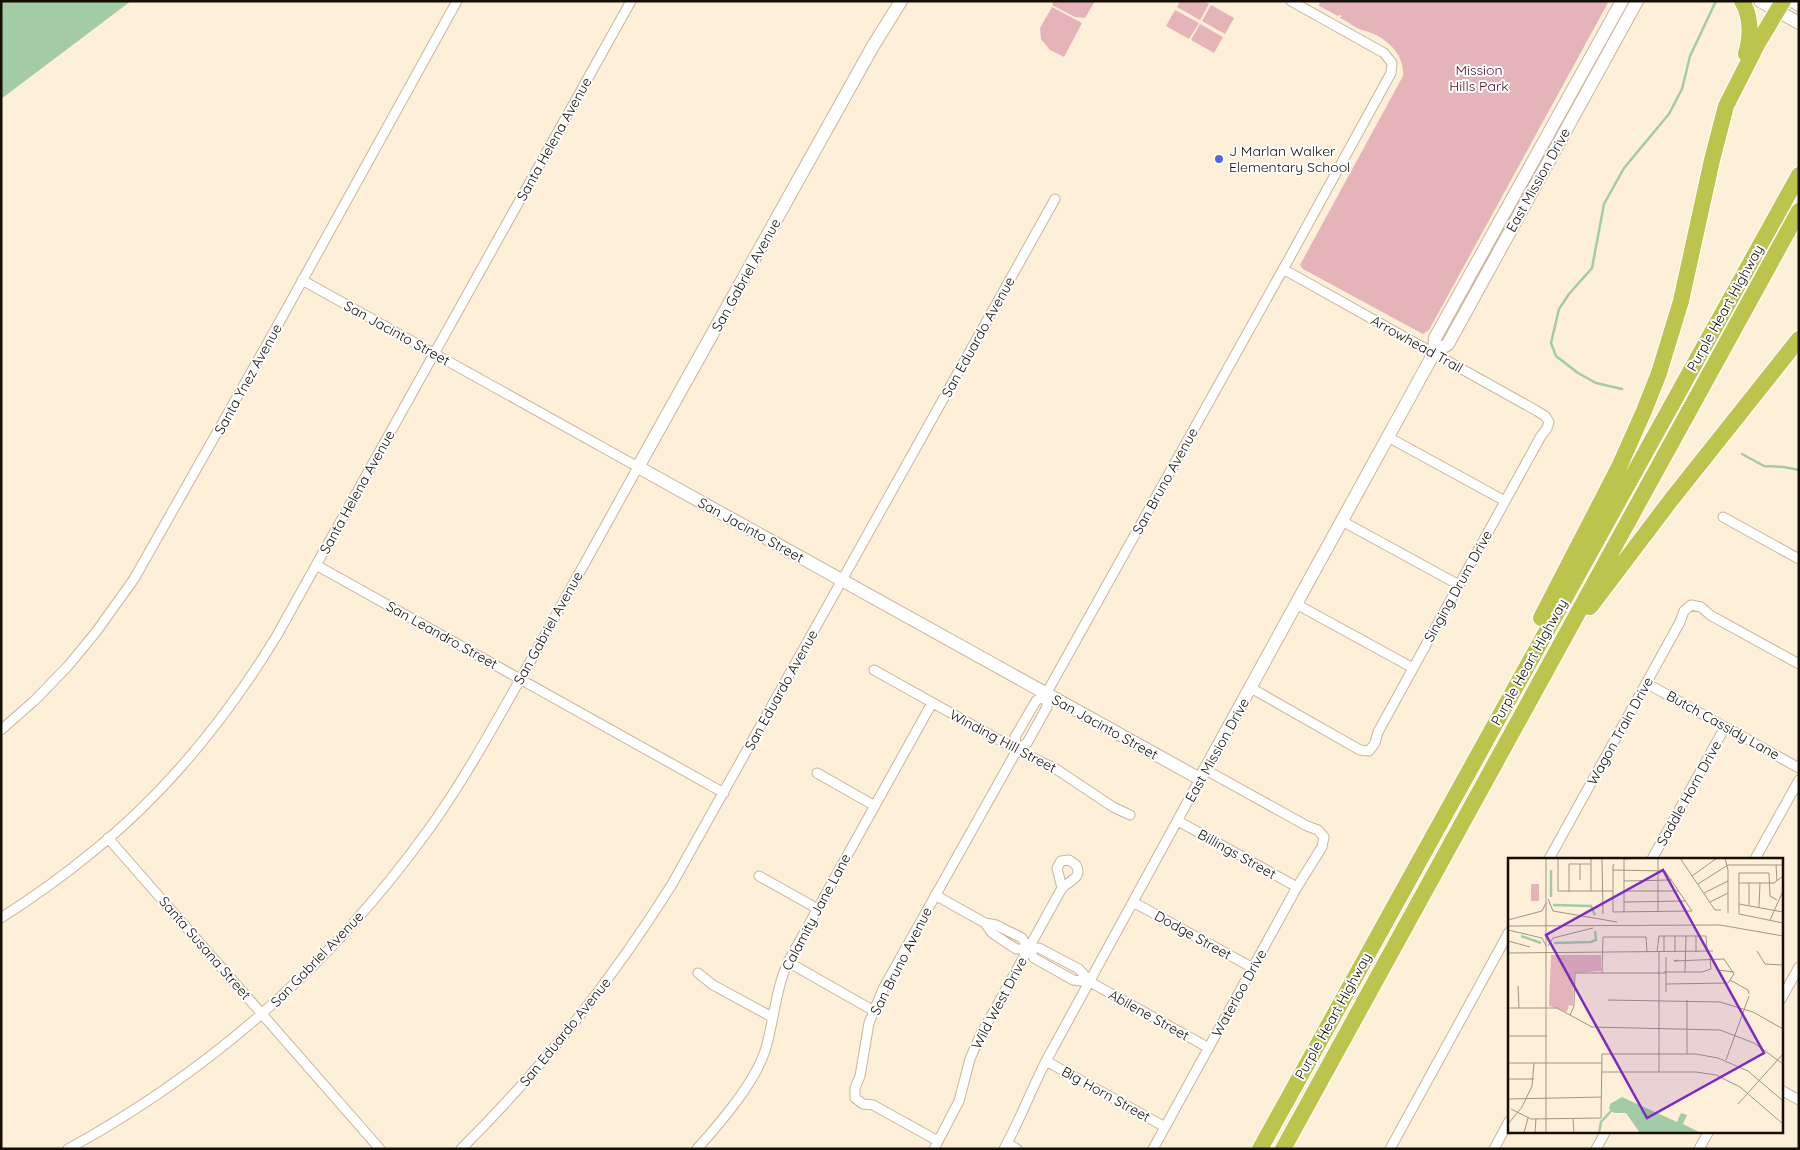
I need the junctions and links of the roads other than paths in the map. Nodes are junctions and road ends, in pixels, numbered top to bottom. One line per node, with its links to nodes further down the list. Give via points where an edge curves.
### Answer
1 (457, 1): 18 (street, Santa Ynez Avenue)
2 (631, 1): 21 (street, Santa Helena Avenue)
3 (901, 1): 24 (street, San Gabriel Avenue)
4 (1291, 1): 17 (street, San Bruno Avenue, via 1384,53 1392,68)
5 (1622, 1): 20 (street, East Mission Drive, via 1435,338)
6 (1636, 1): 20 (street, East Mission Drive, via 1448,344)
7 (1742, 1): 13 (highway, via 1749,20 1750,41)
8 (1760, 1): 11 (street)
9 (1792, 1): 10 (street)
10 (1799, 5)
11 (1780, 6): 12 (street); 13 (highway)
12 (1799, 23)
13 (1735, 86): 45 (highway, via 1720,128 1676,317 1659,373 1619,468 1526,646)
14 (1799, 175): 45 (highway, Purple Heart Highway)
15 (1055, 199): 30 (street, San Eduardo Avenue)
16 (1799, 211): 33 (highway, Purple Heart Highway)
17 (1283, 269): 20 (street, Arrowhead Trail); 40 (street, San Bruno Avenue)
18 (302, 280): 21 (street, San Jacinto Street); 43 (street, Santa Ynez Avenue, via 134,579 68,666)
19 (1799, 338): 33 (highway, via 1671,500)
20 (1434, 353): 22 (street, Arrowhead Trail, via 1538,411); 23 (street, East Mission Drive)
21 (434, 354): 24 (street, San Jacinto Street); 29 (street, Santa Helena Avenue)
22 (1549, 422): 25 (street, Singing Drum Drive)
23 (1388, 437): 25 (street); 27 (street, East Mission Drive)
24 (638, 467): 30 (street, San Jacinto Street); 37 (street, San Gabriel Avenue)
25 (1504, 501): 31 (street, Singing Drum Drive)
26 (1723, 517): 28 (street)
27 (1342, 521): 31 (street); 32 (street, East Mission Drive)
28 (1799, 559)
29 (316, 565): 37 (street, San Leandro Street); 55 (street, Santa Helena Avenue, via 266,654 220,719 160,788)
30 (842, 581): 40 (street, San Jacinto Street); 50 (street, San Eduardo Avenue)
31 (1458, 585): 35 (street, Singing Drum Drive)
32 (1296, 604): 35 (street); 39 (street, East Mission Drive)
33 (1555, 655): 94 (highway, Purple Heart Highway)
34 (1799, 664): 38 (street, Wagon Train Drive, via 1701,607 1691,605 1684,611)
35 (1413, 668): 39 (street, Singing Drum Drive, via 1369,751 1360,750)
36 (874, 670): 41 (street, Winding Hill Street)
37 (520, 679): 50 (street, San Leandro Street); 75 (street, San Gabriel Avenue, via 430,828 340,939)
38 (1646, 683): 42 (street, Butch Cassidy Lane); 56 (street, Wagon Train Drive)
39 (1251, 688): 48 (street, East Mission Drive)
40 (1046, 694): 44 (street, San Bruno Avenue, via 1036,701 1015,737); 48 (street, San Jacinto Street)
41 (932, 703): 44 (street, Winding Hill Street); 51 (street, Calamity Jane Lane)
42 (1725, 727): 46 (street, Butch Cassidy Lane); 57 (street, Saddle Horn Drive)
43 (1, 730)
44 (1016, 750): 52 (street, Winding Hill Street, via 1056,769); 62 (street, San Bruno Avenue)
45 (1472, 765): 93 (highway, Purple Heart Highway)
46 (1799, 768)
47 (817, 773): 51 (street)
48 (1203, 775): 53 (street, East Mission Drive); 54 (street, San Jacinto Street, via 1318,830)
49 (1799, 780): 58 (street)
50 (724, 793): 89 (street, San Eduardo Avenue, via 672,886 604,986 526,1081)
51 (875, 806): 64 (street, Calamity Jane Lane)
52 (1130, 815)
53 (1178, 821): 60 (street, Billings Street); 63 (street, East Mission Drive)
54 (1324, 837): 60 (street, Waterloo Drive, via 1322,847)
55 (108, 838): 65 (street, Santa Helena Avenue, via 44,889); 75 (street, Santa Susana Street)
56 (1550, 858)
57 (1653, 858)
58 (1756, 858)
59 (759, 876): 64 (street)
60 (1297, 887): 69 (street, Waterloo Drive)
61 (1062, 888): 67 (street, Wild West Drive)
62 (935, 895): 67 (street, Abilene Street, via 985,923 1022,938); 74 (street, San Bruno Avenue)
63 (1133, 902): 69 (street, Dodge Street); 72 (street, East Mission Drive)
64 (818, 908): 68 (street, Calamity Jane Lane)
65 (1, 918)
66 (1508, 936): 95 (street)
67 (1028, 948): 72 (street, Abilene Street, via 1039,948 1079,969); 85 (street, Wild West Drive, via 980,1036 959,1101)
68 (788, 962): 74 (street); 76 (street, Calamity Jane Lane, via 778,986)
69 (1253, 968): 77 (street, Waterloo Drive)
70 (1799, 968): 73 (street)
71 (698, 973): 76 (street, via 713,985)
72 (1090, 982): 77 (street, Abilene Street); 78 (street, East Mission Drive)
73 (1782, 997)
74 (874, 1011): 85 (street, San Bruno Avenue, via 855,1098 863,1104 873,1105)
75 (262, 1014): 87 (street, San Gabriel Avenue, via 176,1082); 88 (street, Santa Susana Street)
76 (772, 1017): 90 (street, Calamity Jane Lane, via 764,1053 754,1075)
77 (1208, 1048): 82 (street, Waterloo Drive)
78 (1046, 1061): 82 (street, Big Horn Street); 86 (street, East Mission Drive)
79 (1782, 1091): 80 (street)
80 (1799, 1100)
81 (1508, 1123): 96 (street)
82 (1165, 1127): 92 (street, Waterloo Drive)
83 (1605, 1132): 97 (street)
84 (1708, 1132): 98 (street)
85 (936, 1145)
86 (1006, 1146): 91 (street)
87 (68, 1149)
88 (380, 1149)
89 (460, 1149)
90 (697, 1149)
91 (1018, 1149)
92 (1153, 1149)
93 (1260, 1149)
94 (1283, 1149)
95 (1390, 1149)
96 (1494, 1149)
97 (1596, 1149)
98 (1699, 1149)

